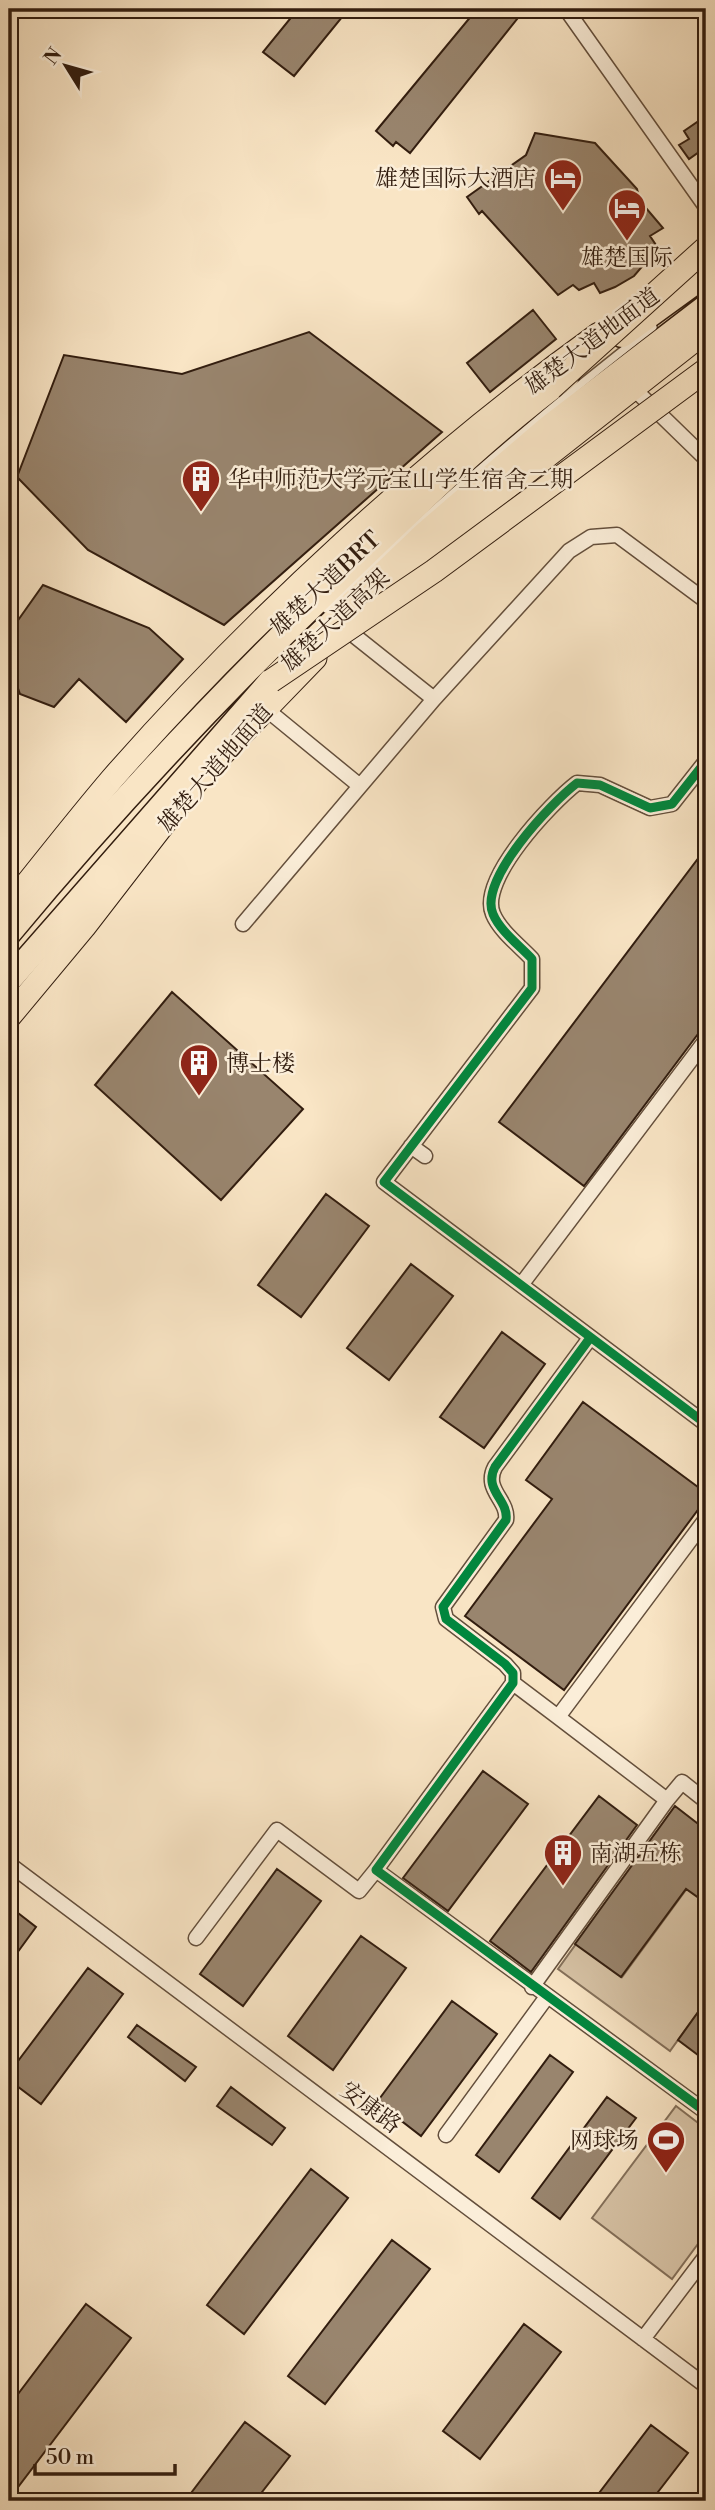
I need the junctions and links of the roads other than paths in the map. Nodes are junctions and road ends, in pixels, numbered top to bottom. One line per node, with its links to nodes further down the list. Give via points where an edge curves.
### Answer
1 (566, 9): 2 (street)
2 (706, 207)
3 (706, 248): 11 (main road, bridge)
4 (706, 256): 22 (main road, 雄楚大道地面道, via 551,368 412,484 299,588 113,779)
5 (706, 274): 11 (highway, 雄楚大道高架, bridge)
6 (706, 307): 16 (highway, 雄楚大道高架, bridge, via 548,428 428,532)
7 (656, 325): 14 (lane, 雄楚大道BRT, via 436,505)
8 (706, 331): 10 (main road, 雄楚大道地面道)
9 (706, 370): 16 (main road, bridge, via 434,571)
10 (632, 387): 12 (street); 15 (main road, 雄楚大道地面道, via 454,529)
11 (551, 388): 24 (highway, 雄楚大道高架, via 420,502 247,668 64,866)
12 (706, 459)
13 (706, 601): 17 (street, via 617,535 591,537 569,551)
14 (317, 618)
15 (346, 629): 17 (street); 18 (main road, 雄楚大道地面道)
16 (271, 681): 26 (highway, 雄楚大道高架)
17 (434, 699): 20 (street)
18 (266, 709): 20 (street); 27 (main road, 雄楚大道地面道, via 200,778)
19 (706, 761): 30 (street, via 673,804 650,807 600,785 577,783 555,801 501,871 491,891 493,914 533,959 532,988)
20 (360, 786): 23 (street)
21 (99, 843): 25 (lane)
22 (9, 906)
23 (243, 924)
24 (9, 933)
25 (9, 946)
26 (9, 980)
27 (9, 1017)
28 (706, 1040): 29 (street)
29 (701, 1058): 32 (street)
30 (411, 1146): 31 (street); 32 (street, via 384,1182)
31 (425, 1156)
32 (521, 1285): 33 (street)
33 (590, 1338): 34 (street); 36 (street, via 495,1467 492,1486 506,1520 443,1607 446,1619 505,1664 513,1673)
34 (706, 1424)
35 (706, 1520): 37 (street)
36 (513, 1683): 37 (street); 41 (street)
37 (558, 1717): 38 (street)
38 (667, 1800): 39 (street, via 682,1782); 43 (street)
39 (706, 1801)
40 (9, 1864): 48 (street, 安康路)
41 (376, 1870): 42 (street, via 359,1891 276,1830); 43 (street)
42 (196, 1938)
43 (533, 1987): 44 (street)
44 (546, 1998): 45 (street); 46 (street)
45 (706, 2112)
46 (446, 2135)
47 (706, 2256): 48 (street)
48 (643, 2339): 49 (street, 安康路)
49 (706, 2386)

